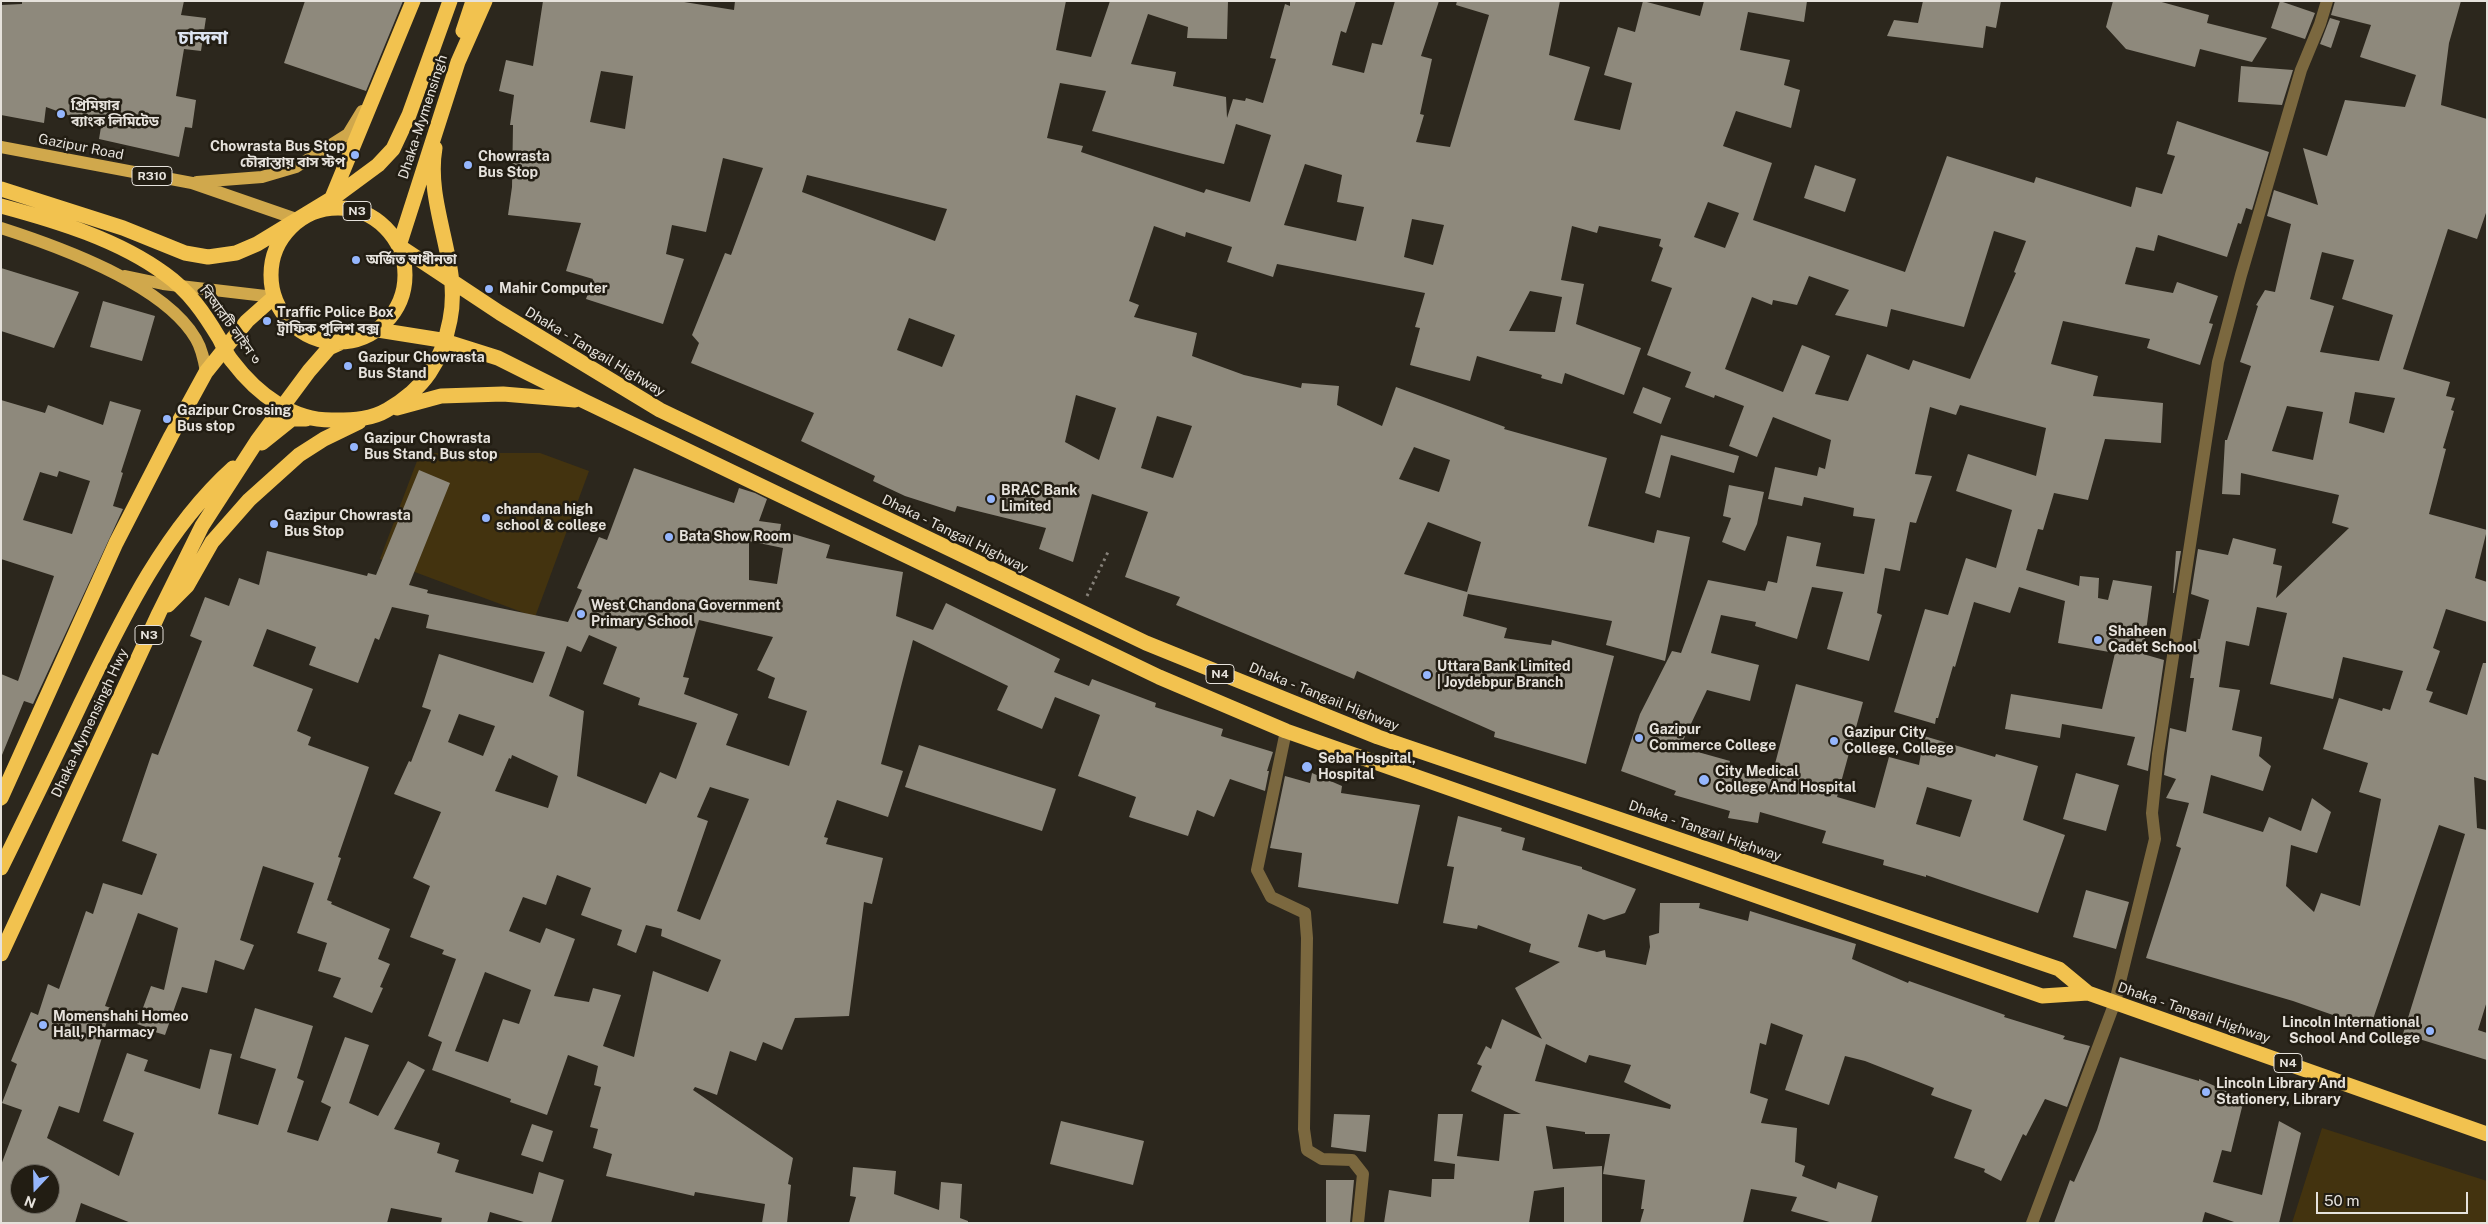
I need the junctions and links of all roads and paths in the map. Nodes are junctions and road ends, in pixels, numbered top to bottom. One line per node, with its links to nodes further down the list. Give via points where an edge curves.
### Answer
1 (413, 1): 6 (highway, N3)
2 (450, 1): 9 (highway, via 409,115 393,149 378,165 336,196 257,244 236,253 208,257 185,253 123,228)
3 (473, 1): 21 (highway, বিআরটি লাইন ৩, via 450,74 433,156 434,191 453,294 441,354 423,383 401,402 377,416)
4 (485, 1): 14 (highway, Dhaka-Mymensingh, via 458,62)
5 (2327, 1): 30 (street, via 2299,79 2218,362 2158,754 2152,813 2155,839)
6 (385, 69): 8 (main road, via 348,134 328,149 296,167 262,177); 11 (highway, N3)
7 (1, 147): 8 (main road, Gazipur Road / R310)
8 (192, 183): 12 (main road, Gazipur Road / R310)
9 (1, 189)
10 (1, 206): 21 (highway, বিআরটি লাইন ৩, via 91,235 139,256 193,298 231,360 256,387 287,411)
11 (328, 208): 12 (highway, N3); 14 (highway, N3, via 350,209 370,216 387,228)
12 (299, 220): 16 (highway, N3, via 283,235 273,254 270,276)
13 (1, 228): 15 (main road, via 86,258)
14 (399, 246): 17 (highway, N3, via 405,264 406,283 392,317); 23 (highway, Dhaka - Tangail Highway / N4, via 500,313 660,410)
15 (112, 273): 16 (main road, via 163,284); 19 (main road, via 165,305 184,323 196,339)
16 (274, 297): 18 (highway, N3, via 284,316 299,331 318,340); 19 (highway, via 248,321)
17 (378, 330): 18 (highway, N3, via 360,339); 20 (highway, Dhaka - Tangail Highway / N4, via 441,340 498,358)
18 (340, 343): 24 (highway, Dhaka-Mymensingh Hwy / N3, via 329,348 309,371 257,441 202,526)
19 (206, 372): 26 (highway, via 116,543)
20 (584, 401): 24 (highway, N3, via 503,394 442,396 382,411 324,439 299,454 249,500 212,542 187,586); 25 (highway, Dhaka - Tangail Highway / N4, via 1159,677)
21 (327, 421): 27 (highway, via 292,419 218,482 183,524 108,647)
22 (1108, 552): 23 (path, via 1092,590)
23 (1076, 610): 29 (highway, Dhaka - Tangail Highway / N4, via 1146,644 1378,737 2059,969)
24 (159, 613): 28 (highway, Dhaka-Mymensingh Hwy / N3)
25 (1286, 731): 29 (highway, Dhaka - Tangail Highway / N4, via 2042,996); 32 (street, via 1257,870 1272,897 1305,913 1304,1130 1307,1150 1322,1160 1352,1160 1363,1174)
26 (1, 798)
27 (1, 868)
28 (1, 954)
29 (2088, 993): 30 (highway, Dhaka - Tangail Highway / N4)
30 (2115, 1002): 31 (highway, Dhaka - Tangail Highway / N4); 33 (street)
31 (2487, 1134)
32 (1358, 1223)
33 (2032, 1223)

